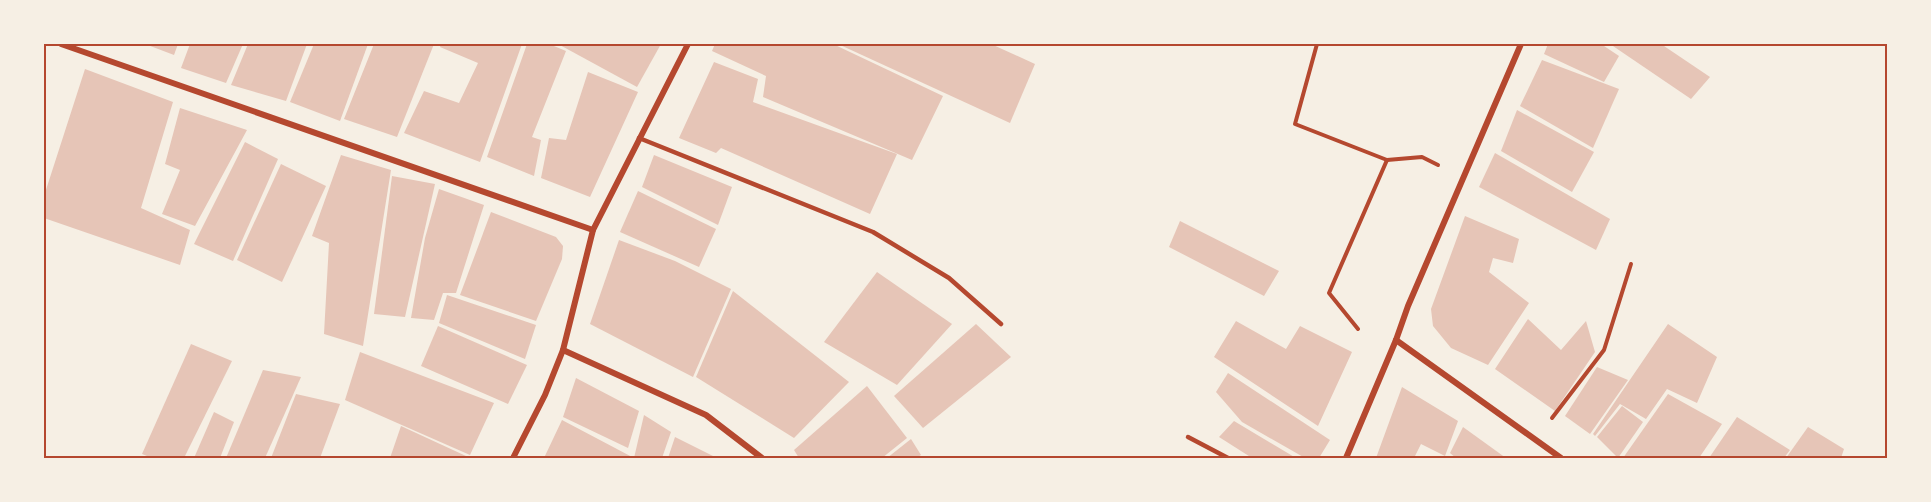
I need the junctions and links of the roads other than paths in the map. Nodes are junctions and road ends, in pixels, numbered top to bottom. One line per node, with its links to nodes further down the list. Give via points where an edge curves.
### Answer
1 (61, 44): 5 (street)
2 (688, 44): 4 (street)
3 (1521, 44): 7 (street)
4 (639, 138): 5 (street); 6 (lane, via 873,232 949,278)
5 (593, 230): 8 (street)
6 (1001, 324)
7 (1396, 340): 13 (street); 14 (street)
8 (563, 350): 10 (street); 11 (street, via 706,415)
9 (1188, 437): 12 (lane)
10 (513, 459)
11 (762, 459)
12 (1228, 459)
13 (1346, 459)
14 (1561, 459)

